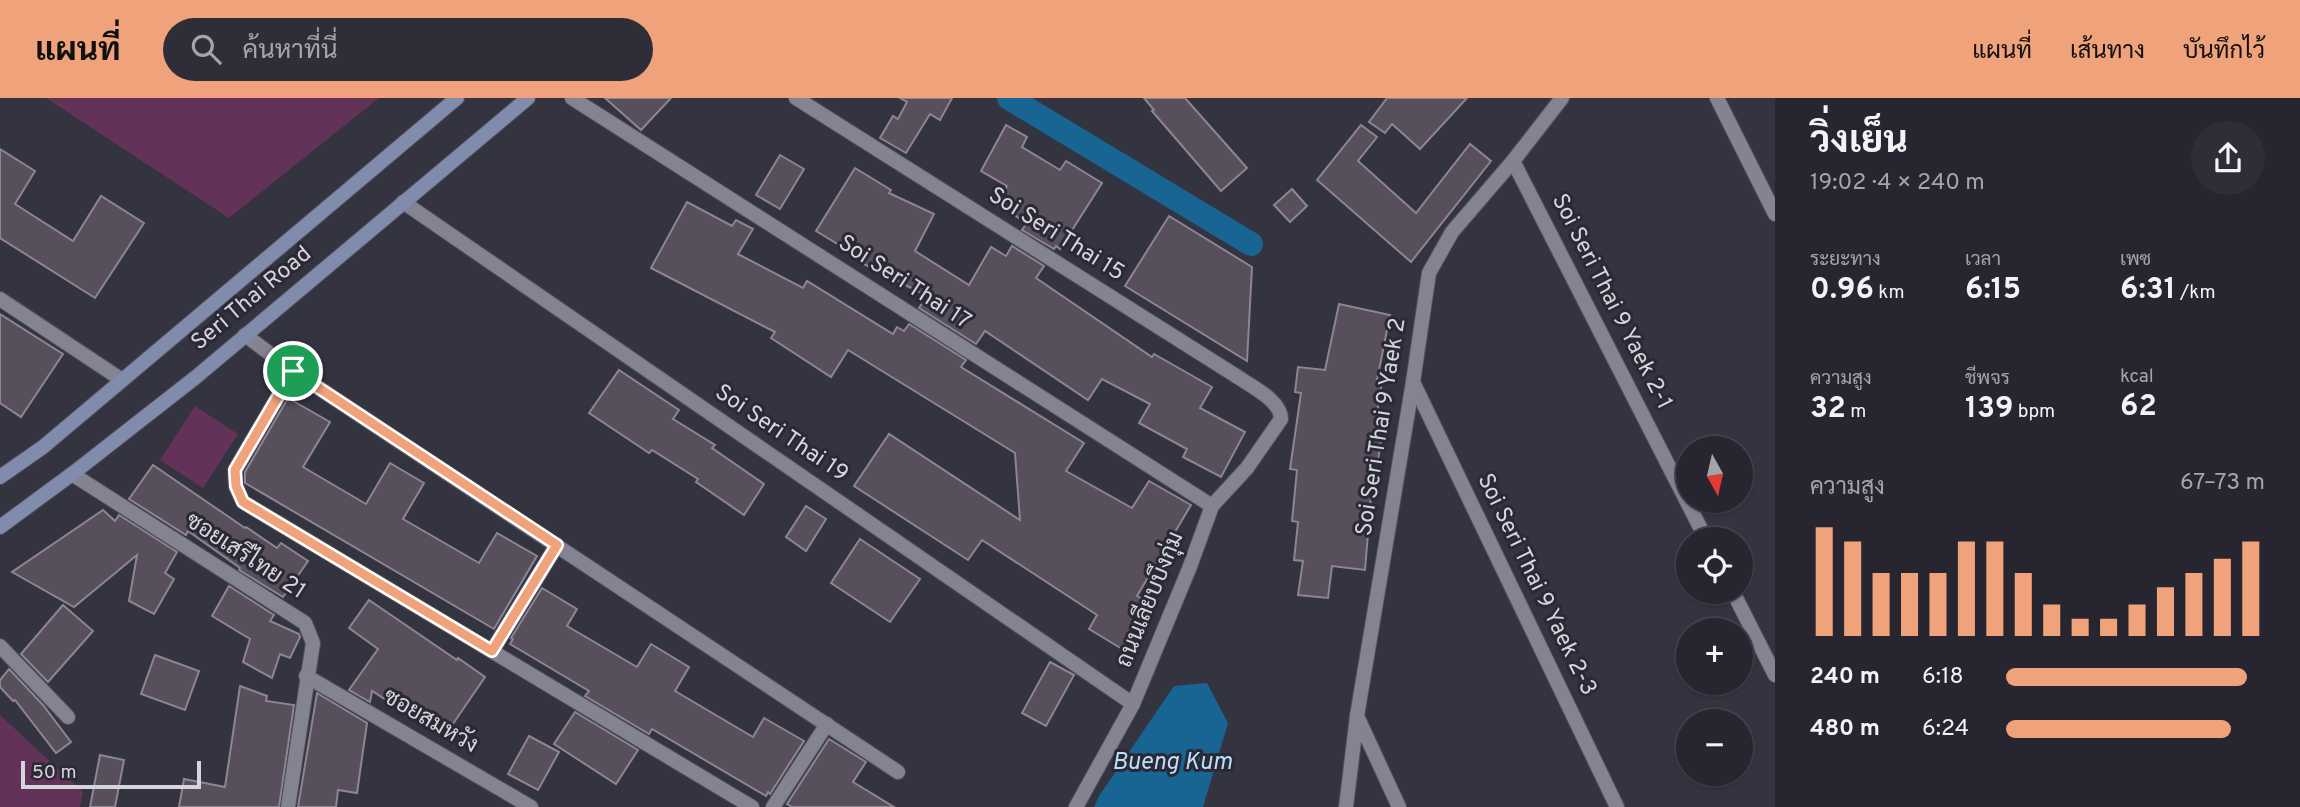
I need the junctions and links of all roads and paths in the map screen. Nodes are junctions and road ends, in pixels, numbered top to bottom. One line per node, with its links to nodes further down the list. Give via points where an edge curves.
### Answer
1 (457, 98): 13 (main road, Seri Thai Road)
2 (527, 98): 8 (main road, Seri Thai Road)
3 (572, 98): 18 (street, Soi Seri Thai 17)
4 (796, 98): 15 (street, Soi Seri Thai 15, via 1241,379 1275,404)
5 (1562, 98): 7 (street, Soi Seri Thai 9 Yaek 2)
6 (1717, 98): 9 (street)
7 (1513, 161): 14 (street, Soi Seri Thai 9 Yaek 2, via 1452,232 1429,272); 20 (street, Soi Seri Thai 9 Yaek 2-1)
8 (403, 202): 11 (main road, Seri Thai Road); 27 (street, Soi Seri Thai 19)
9 (1775, 214)
10 (0, 299): 13 (street)
11 (245, 335): 12 (street); 16 (main road, Seri Thai Road)
12 (293, 371): 21 (street); 24 (street, via 235,470 243,502)
13 (122, 380): 17 (main road, Seri Thai Road)
14 (1413, 382): 28 (street, Soi Seri Thai 9 Yaek 2); 39 (street, Soi Seri Thai 9 Yaek 2-3)
15 (1281, 419): 18 (street, ถนนเลียบบึงกุ่ม, via 1247,468)
16 (72, 474): 19 (main road, Seri Thai Road); 26 (street, ซอยเสรีไทย 21, via 305,623 313,643)
17 (0, 477)
18 (1212, 506): 27 (street, ถนนเลียบบึงกุ่ม)
19 (0, 527)
20 (1700, 527)
21 (557, 545): 24 (street); 30 (street)
22 (1738, 604): 25 (street)
23 (0, 646): 29 (street)
24 (492, 651): 34 (street)
25 (1775, 675)
26 (306, 676): 32 (street, ซอยเสรีไทย 21); 33 (street, ซอยสมหวัง)
27 (1133, 704): 36 (street, ถนนเลียบบึงกุ่ม)
28 (1357, 716): 37 (street, Soi Seri Thai 9 Yaek 2); 38 (street)
29 (68, 717)
30 (827, 724): 31 (street); 35 (street)
31 (898, 772)
32 (288, 807)
33 (531, 807)
34 (752, 807)
35 (773, 807)
36 (1076, 807)
37 (1346, 807)
38 (1399, 807)
39 (1617, 807)

